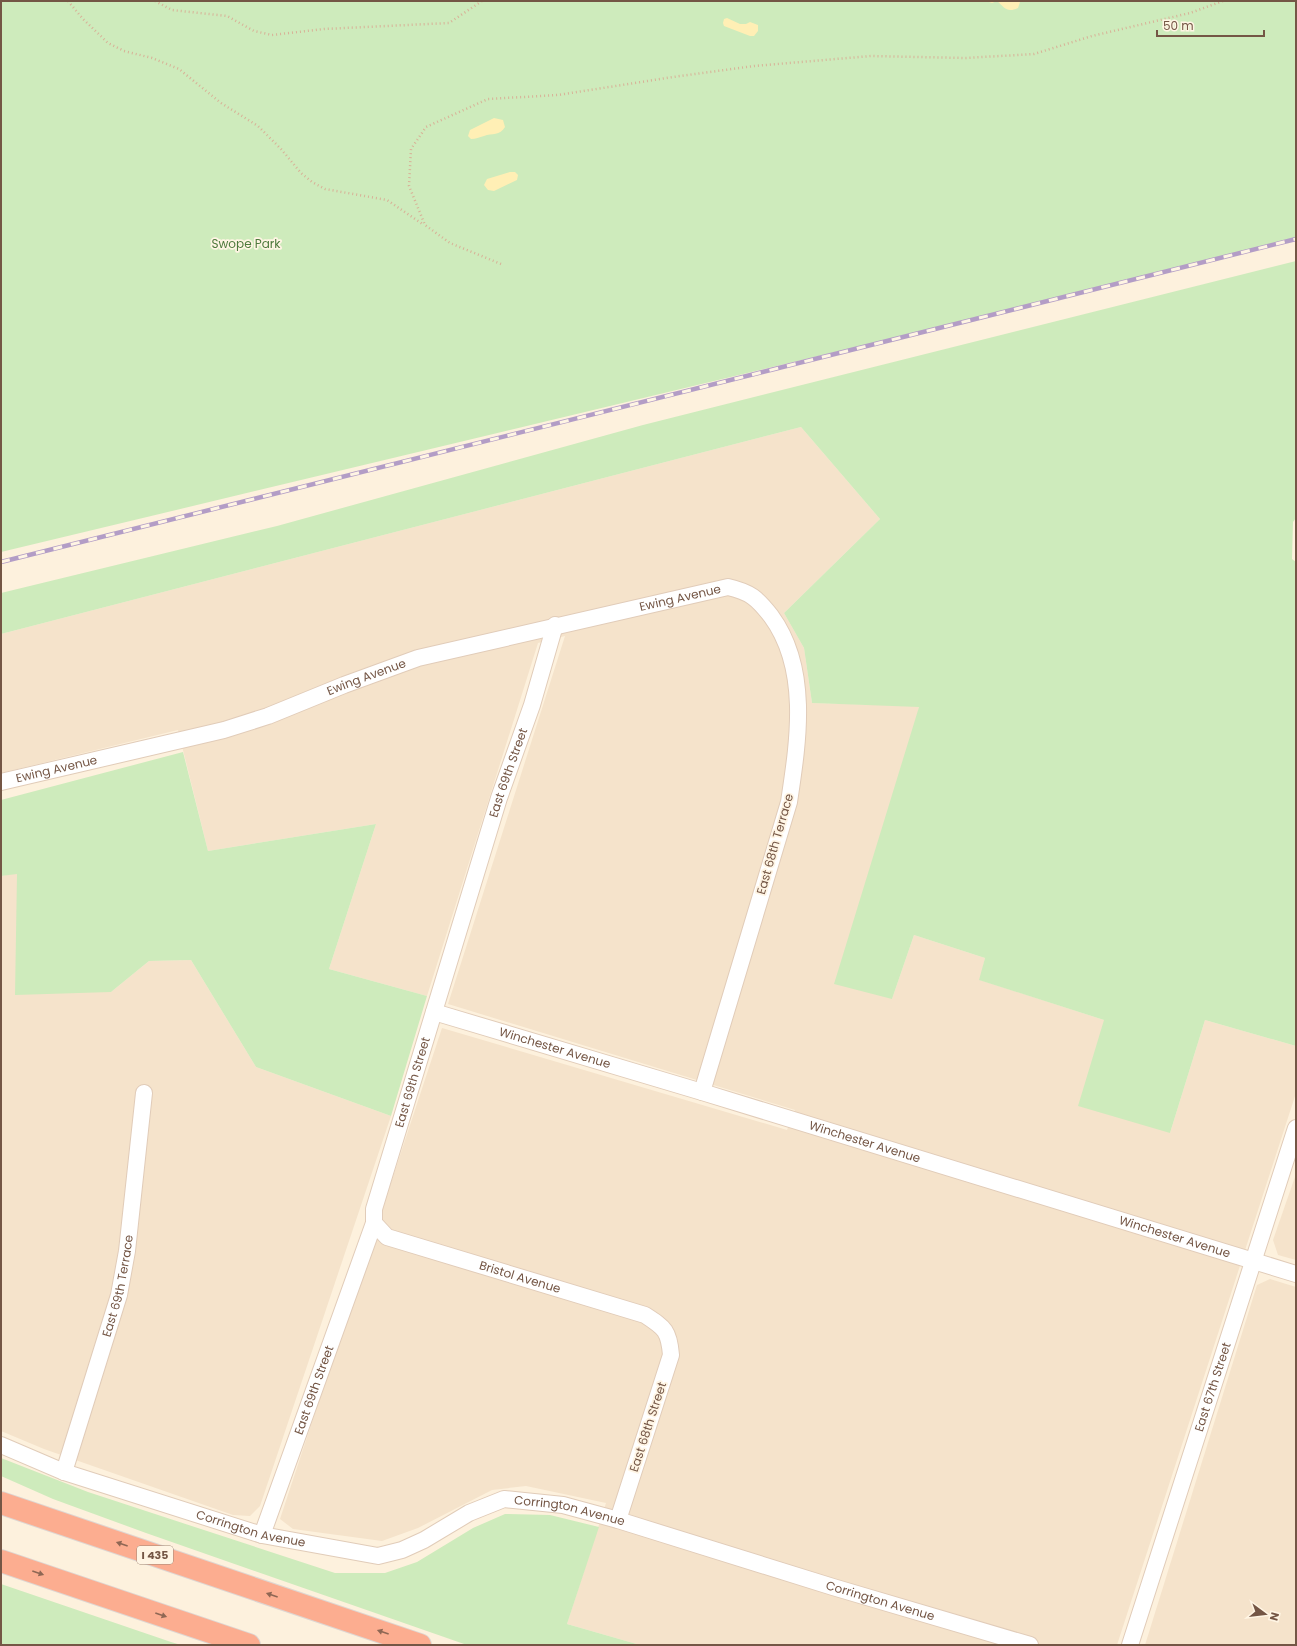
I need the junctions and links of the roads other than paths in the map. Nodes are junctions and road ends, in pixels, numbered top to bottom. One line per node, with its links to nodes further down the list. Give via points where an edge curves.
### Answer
1 (736, 589): 2 (street, Ewing Avenue, via 728,587); 5 (street, East 68th Terrace, via 744,590 759,600 777,625 790,652 796,681 796,756 789,802)
2 (555, 625): 3 (street, Ewing Avenue, via 418,658 268,716 224,730); 4 (street, East 69th Street, via 532,705 498,798)
3 (1, 782)
4 (434, 1012): 5 (street, Winchester Avenue); 8 (street, East 69th Street, via 374,1209)
5 (702, 1092): 9 (street, Winchester Avenue)
6 (144, 1093): 13 (street, East 69th Terrace, via 127,1251 119,1295)
7 (1296, 1128): 9 (street, East 67th Street)
8 (374, 1223): 11 (street, Bristol Avenue, via 386,1237 646,1315 663,1326); 16 (street, East 69th Street)
9 (1253, 1261): 10 (street, Winchester Avenue); 21 (street, East 67th Street)
10 (1296, 1274)
11 (666, 1333): 15 (street, East 68th Street, via 670,1340 671,1356)
12 (1, 1445): 13 (street, Corrington Avenue)
13 (64, 1472): 16 (street, Corrington Avenue)
14 (1, 1503): 19 (highway, I 435, one-way to 14)
15 (618, 1520): 16 (street, Corrington Avenue, via 564,1505 504,1499 469,1513 402,1550 378,1556); 20 (street, Corrington Avenue, via 833,1588)
16 (262, 1535)
17 (1, 1561): 18 (highway, one-way to 18)
18 (249, 1645)
19 (420, 1645)
20 (1030, 1645)
21 (1130, 1645)

